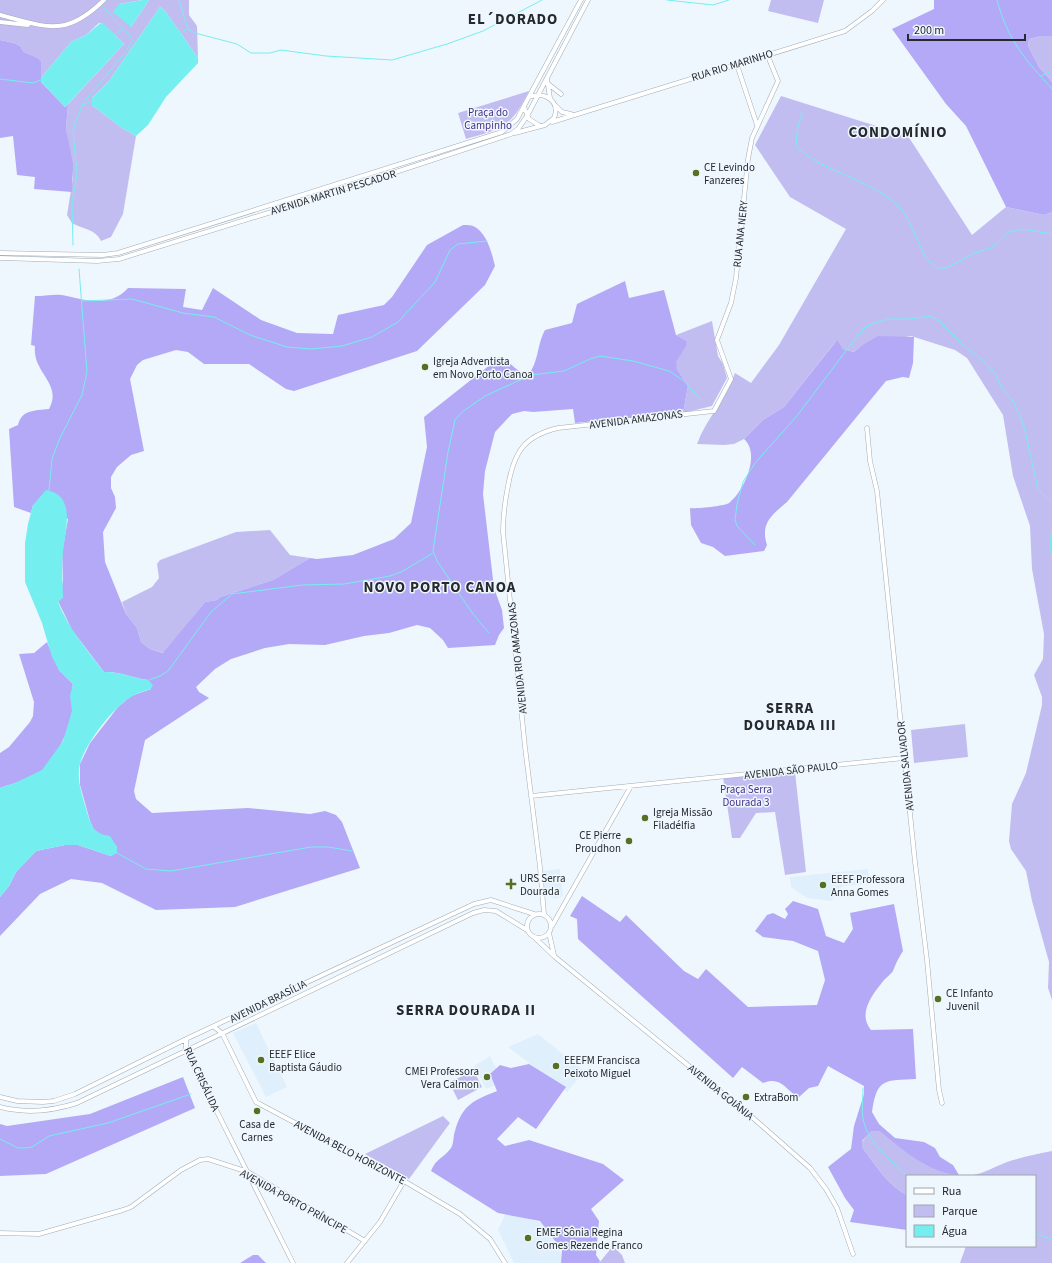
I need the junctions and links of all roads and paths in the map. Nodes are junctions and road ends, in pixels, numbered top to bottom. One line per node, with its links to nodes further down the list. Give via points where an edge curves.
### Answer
1 (104, 0): 7 (street, via 88,15 75,22 51,28)
2 (581, 0): 14 (street, AVENIDA MARTIN PESCADOR)
3 (588, 0): 10 (street)
4 (883, 0): 8 (street, RUA RIO MARINHO, via 872,12 845,31)
5 (0, 15): 7 (street)
6 (0, 22): 7 (street)
7 (34, 25)
8 (767, 54): 9 (street, RUA RIO MARINHO); 21 (street, RUA ANA NERY, via 778,81)
9 (736, 65): 18 (street, RUA RIO MARINHO); 21 (street)
10 (547, 77): 11 (street); 12 (street)
11 (547, 83): 13 (street); 15 (street)
12 (539, 94): 14 (street); 15 (street); 19 (street)
13 (561, 94)
14 (529, 97): 17 (street, AVENIDA MARTIN PESCADOR)
15 (550, 98): 16 (street)
16 (555, 105): 18 (street, via 562,112); 20 (street, via 556,114)
17 (524, 107): 19 (street); 24 (street, AVENIDA MARTIN PESCADOR, via 511,126 497,134)
18 (572, 114): 20 (street, RUA RIO MARINHO)
19 (527, 116): 22 (street, via 531,122); 23 (street)
20 (552, 122): 22 (street)
21 (757, 124): 30 (street, RUA ANA NERY, via 748,159 735,285 717,340 731,379)
22 (541, 126): 23 (street, AVENIDA MARTIN PESCADOR)
23 (514, 133): 26 (street, AVENIDA MARTIN PESCADOR)
24 (333, 186): 25 (street, AVENIDA MARTIN PESCADOR); 26 (street, via 323,192)
25 (320, 191): 27 (street, via 320,194); 28 (street, AVENIDA MARTIN PESCADOR, via 111,255)
26 (323, 196): 27 (street, AVENIDA MARTIN PESCADOR)
27 (310, 200): 29 (street, AVENIDA MARTIN PESCADOR, via 112,260)
28 (0, 253)
29 (0, 258)
30 (714, 411): 31 (street, AVENIDA AMAZONAS)
31 (558, 428): 35 (street, AVENIDA RIO AMAZONAS, via 539,434 519,451 510,472 504,514 503,532)
32 (867, 428): 33 (street, AVENIDA SALVADOR)
33 (904, 758): 34 (street, AVENIDA SÃO PAULO); 55 (street, AVENIDA SALVADOR)
34 (631, 786): 35 (street, AVENIDA SÃO PAULO); 36 (street)
35 (531, 796): 38 (street, AVENIDA RIO AMAZONAS)
36 (560, 912): 38 (street, via 554,915); 39 (street)
37 (534, 914): 38 (street); 40 (street, via 527,922); 44 (street, AVENIDA BRASÍLIA, via 491,900 483,901)
38 (545, 914): 39 (street)
39 (552, 926): 41 (street)
40 (527, 930): 42 (street); 45 (street, AVENIDA BRASÍLIA, via 496,911 484,910)
41 (549, 933): 42 (street, via 542,938); 43 (street)
42 (534, 937): 43 (street, AVENIDA GOIÂNIA)
43 (555, 957): 61 (street, AVENIDA GOIÂNIA, via 753,1118 810,1168 837,1208)
44 (350, 962): 45 (street, via 350,969); 46 (street, AVENIDA BRASÍLIA)
45 (346, 974): 48 (street, AVENIDA BRASÍLIA)
46 (298, 987): 47 (street, AVENIDA BRASÍLIA); 48 (street, via 292,993)
47 (287, 993): 49 (street); 50 (street, AVENIDA BRASÍLIA)
48 (293, 999): 49 (street, AVENIDA BRASÍLIA)
49 (285, 1003): 51 (street, AVENIDA BRASÍLIA)
50 (214, 1027): 51 (street, AVENIDA BELO HORIZONTE); 52 (street, AVENIDA BRASÍLIA)
51 (222, 1033): 53 (street, AVENIDA BRASÍLIA); 58 (street, AVENIDA BELO HORIZONTE, via 256,1102)
52 (186, 1039): 53 (street, RUA CRISÁLIDA); 54 (street, AVENIDA BRASÍLIA, via 64,1098 30,1102)
53 (186, 1050): 56 (street, AVENIDA BRASÍLIA, via 67,1106 34,1111); 57 (street, RUA CRISÁLIDA)
54 (0, 1097)
55 (942, 1103)
56 (0, 1107)
57 (248, 1172): 59 (street, AVENIDA PORTO PRÍNCIPE, via 200,1160 177,1172 124,1210 39,1234); 60 (street, AVENIDA PORTO PRÍNCIPE); 62 (street, RUA CRISÁLIDA)
58 (404, 1181): 60 (street, via 388,1210); 64 (street, AVENIDA BELO HORIZONTE, via 460,1214 482,1231)
59 (0, 1233)
60 (365, 1241): 63 (street)
61 (854, 1254)
62 (293, 1263)
63 (346, 1263)
64 (506, 1263)

